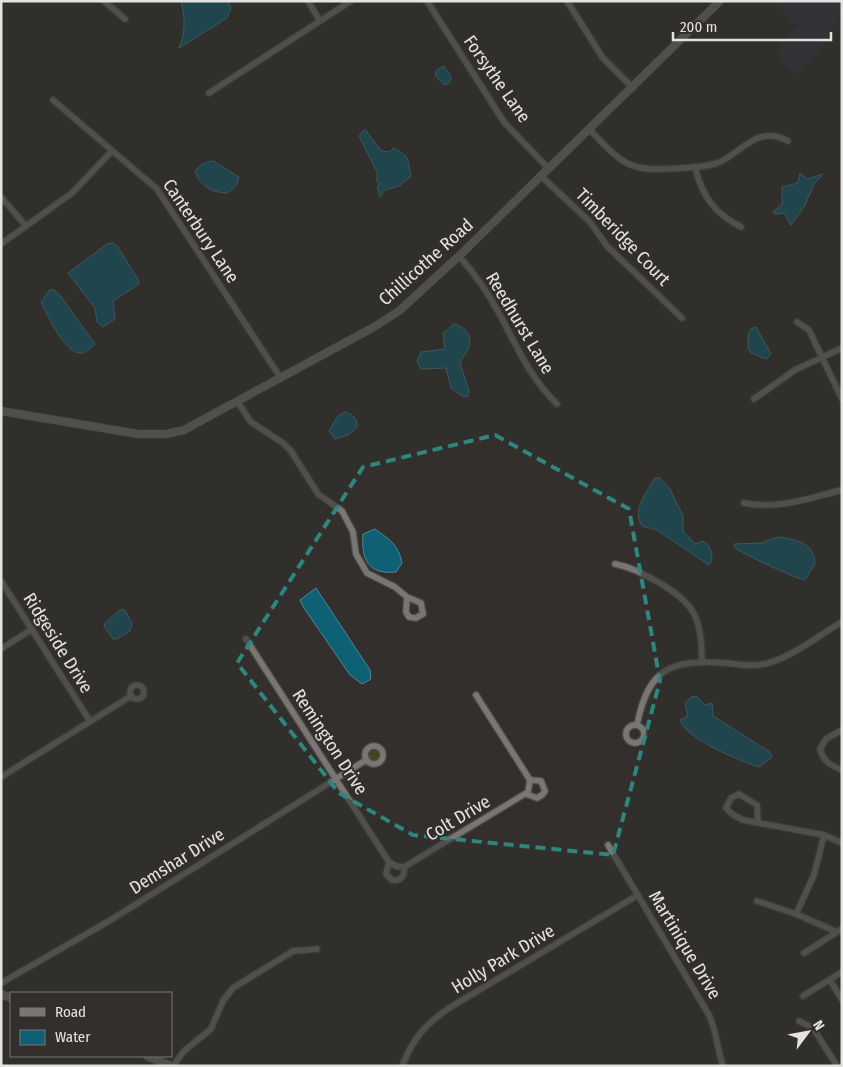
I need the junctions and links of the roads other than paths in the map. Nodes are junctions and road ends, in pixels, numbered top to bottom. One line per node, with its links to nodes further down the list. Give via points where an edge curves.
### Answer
1 (104, 1): 7 (street)
2 (308, 1): 8 (street)
3 (351, 1): 8 (street)
4 (427, 1): 16 (street, Forsythe Lane, via 504,122)
5 (567, 1): 9 (street, via 603,58)
6 (720, 1): 9 (street, Chillicothe Road)
7 (125, 19)
8 (320, 21): 10 (street)
9 (633, 88): 12 (street, Chillicothe Road)
10 (209, 93)
11 (53, 100): 14 (street, Canterbury Lane)
12 (590, 130): 15 (street, via 616,158 638,169); 16 (street, Chillicothe Road)
13 (788, 141): 15 (street, via 774,135 761,136 718,163)
14 (112, 151): 19 (street, via 81,186); 27 (street, Canterbury Lane, via 157,189)
15 (694, 167): 20 (street, via 700,189 708,201 730,221)
16 (549, 169): 17 (street, Chillicothe Road)
17 (541, 176): 22 (street, Chillicothe Road); 23 (street, Timberidge Court)
18 (1, 197): 19 (street)
19 (26, 226): 21 (street)
20 (741, 226)
21 (1, 244)
22 (459, 256): 27 (street, Chillicothe Road, via 399,311); 31 (street, Reedhurst Lane, via 498,311 520,356)
23 (682, 318)
24 (797, 322): 26 (street, via 809,330)
25 (842, 348): 26 (street)
26 (822, 357): 28 (street); 29 (street, via 795,370)
27 (280, 377): 30 (street, Chillicothe Road)
28 (842, 398)
29 (754, 399)
30 (237, 401): 32 (street, Chillicothe Road, via 184,430 166,434 138,434); 37 (street, via 251,422 291,451 318,494 342,511 353,532 356,554 367,573)
31 (557, 404)
32 (1, 411)
33 (842, 490): 34 (street, via 780,506)
34 (744, 502)
35 (615, 564): 42 (street, via 633,568 687,602 698,623)
36 (1, 581): 39 (street, Ridgeside Drive)
37 (407, 597)
38 (842, 622): 42 (street, via 770,662 754,666)
39 (32, 629): 41 (street); 45 (street, Ridgeside Drive)
40 (246, 639): 51 (street, Remington Drive)
41 (1, 649)
42 (702, 661): 46 (street, via 672,666 661,673 641,702)
43 (476, 695): 52 (street)
44 (131, 696): 45 (street)
45 (90, 721): 50 (street)
46 (637, 725)
47 (842, 730): 49 (street, via 826,739 820,749 827,763)
48 (366, 760): 51 (street, Demshar Drive)
49 (842, 770)
50 (1, 777)
51 (336, 779): 58 (street, Remington Drive); 68 (street, Demshar Drive, via 109,921)
52 (530, 780): 53 (street); 53 (street, Colt Drive, via 541,781 545,791 536,798)
53 (526, 794): 59 (street, Colt Drive)
54 (758, 822): 54 (street, via 757,805 739,794 730,798 726,808 732,814); 55 (street)
55 (824, 835): 56 (street); 62 (street, via 814,875)
56 (842, 843)
57 (608, 845): 60 (street, Martinique Drive)
58 (389, 862): 59 (street); 59 (street, Colt Drive, via 386,874 392,880 403,876)
59 (404, 867)
60 (638, 895): 74 (street, Holly Park Drive, via 449,1008 414,1040); 75 (street, Martinique Drive, via 709,1015)
61 (757, 901): 62 (street)
62 (796, 914): 63 (street)
63 (839, 931): 65 (street)
64 (316, 949): 73 (street, via 293,951 233,988 223,1000 211,1029 184,1051)
65 (804, 953)
66 (842, 972): 67 (street)
67 (830, 980): 69 (street); 70 (street)
68 (1, 983)
69 (802, 996)
70 (842, 1000)
71 (800, 1021): 76 (street, via 813,1028)
72 (150, 1057): 73 (street)
73 (172, 1066)
74 (402, 1066)
75 (724, 1066)
76 (836, 1066)

